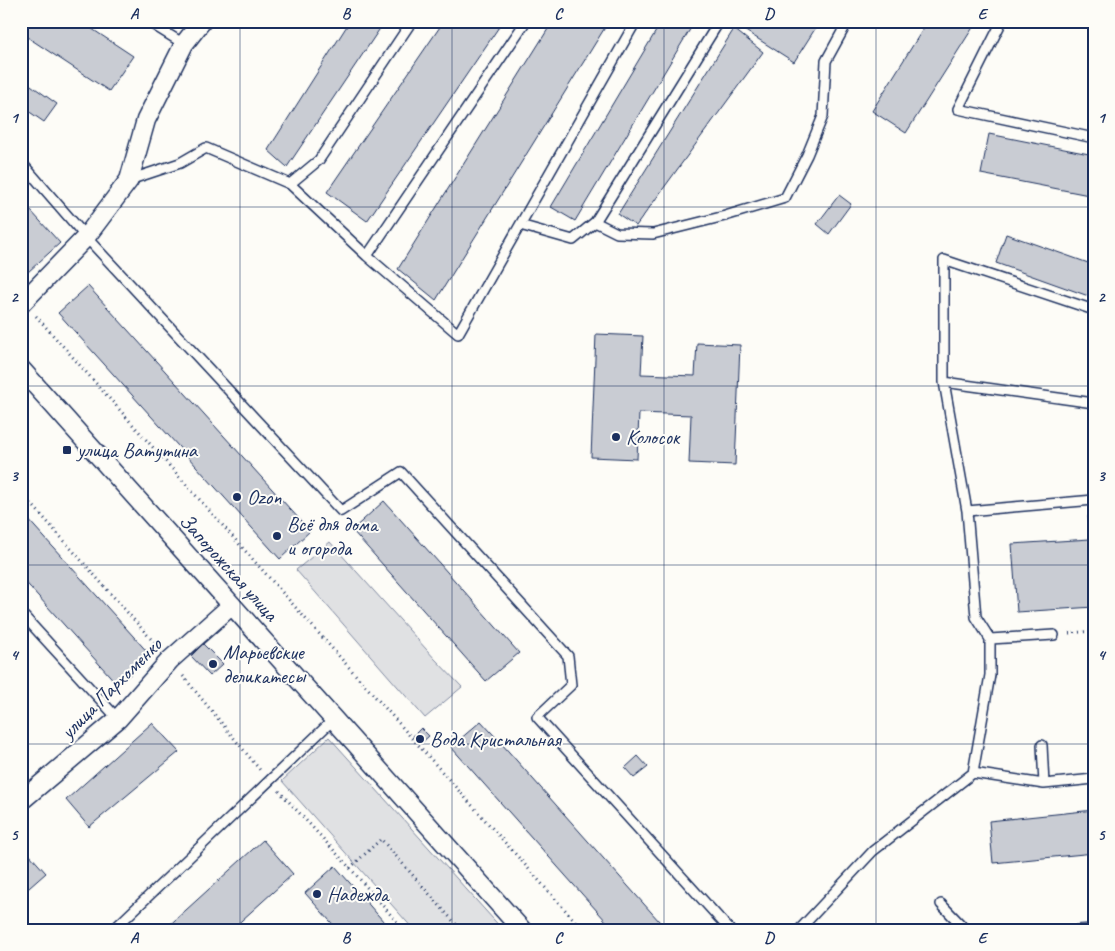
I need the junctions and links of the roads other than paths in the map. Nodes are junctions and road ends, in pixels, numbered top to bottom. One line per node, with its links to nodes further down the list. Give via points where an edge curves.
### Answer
1 (147, 21): 9 (lane)
2 (202, 21): 9 (street)
3 (412, 21): 13 (lane, via 319,160)
4 (526, 21): 17 (lane)
5 (636, 21): 15 (lane)
6 (848, 21): 14 (lane, via 826,61 823,116 785,198 653,234 616,233)
7 (1002, 21): 10 (lane, via 958,109)
8 (717, 25): 14 (lane)
9 (184, 44): 12 (street, via 146,120)
10 (1094, 138)
11 (21, 162): 16 (lane)
12 (129, 180): 13 (lane, via 180,164 206,148); 16 (street)
13 (290, 184): 17 (lane)
14 (595, 222): 15 (lane, via 573,240)
15 (520, 226): 17 (lane, via 458,334)
16 (86, 237): 18 (street); 40 (lane, via 341,511 400,472 407,479 568,656 571,685 538,717)
17 (367, 256)
18 (22, 303)
19 (1094, 310): 21 (lane, via 944,260)
20 (21, 369): 25 (street, Запорожская улица)
21 (944, 382): 22 (lane); 24 (lane)
22 (1094, 403)
23 (1094, 500): 24 (lane)
24 (967, 511): 28 (lane, via 976,617)
25 (232, 605): 29 (street, улица Пархоменко, via 170,660); 30 (street, Запорожская улица)
26 (21, 614): 29 (lane)
27 (1054, 635): 28 (lane)
28 (990, 639): 32 (lane, via 990,675)
29 (118, 719): 35 (street, улица Пархоменко)
30 (334, 719): 38 (lane); 39 (street, Запорожская улица)
31 (1042, 745): 34 (lane)
32 (973, 773): 34 (lane); 41 (lane, via 873,851)
33 (1094, 780): 34 (lane)
34 (1044, 784)
35 (21, 801)
36 (941, 904): 42 (lane)
37 (1094, 929): 43 (lane)
38 (113, 930)
39 (522, 930)
40 (730, 930)
41 (799, 930)
42 (966, 930)
43 (1078, 930)

